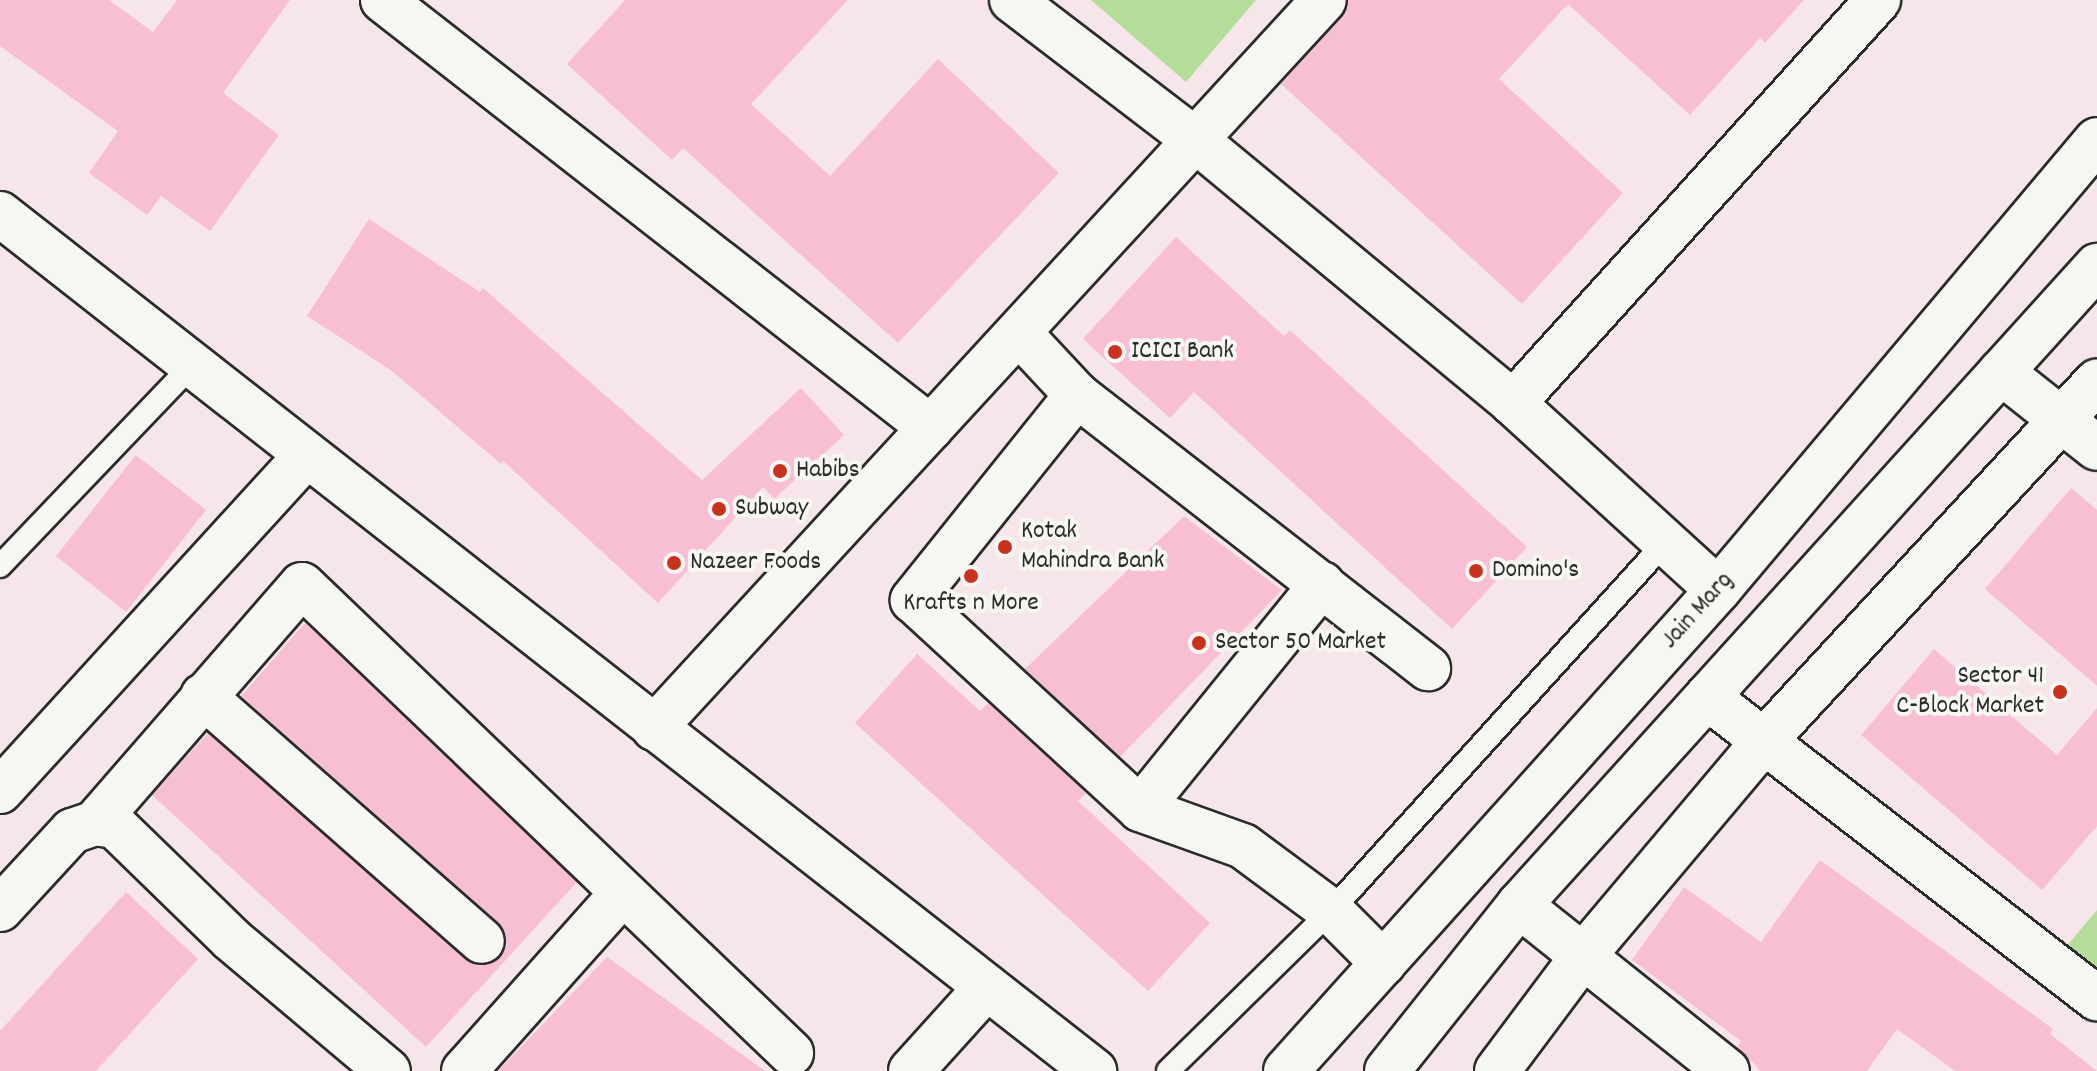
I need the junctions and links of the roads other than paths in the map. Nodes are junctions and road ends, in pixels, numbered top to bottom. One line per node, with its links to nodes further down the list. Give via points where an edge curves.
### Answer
1 (383, 0): 16 (street)
2 (1012, 0): 6 (street)
3 (1324, 0): 6 (street)
4 (1878, 0): 14 (street)
5 (2097, 140): 22 (street, Jain Marg)
6 (1198, 142): 9 (street); 14 (street)
7 (0, 214): 10 (street)
8 (2097, 266): 11 (street)
9 (1021, 335): 13 (street); 16 (street)
10 (192, 365): 18 (street); 20 (lane)
11 (2001, 372): 15 (street); 25 (street)
12 (2097, 381): 15 (street)
13 (1077, 395): 21 (street); 29 (street, via 913,600)
14 (1513, 403): 19 (street)
15 (2063, 421): 17 (street); 27 (street)
16 (931, 428): 26 (street)
17 (2097, 448)
18 (307, 455): 26 (street); 28 (street)
19 (1665, 543): 22 (street); 34 (lane)
20 (0, 566)
21 (1322, 584): 23 (street); 29 (street)
22 (1718, 590): 37 (street, Jain Marg)
23 (1428, 668)
24 (203, 696): 30 (street); 31 (street, via 302,585); 35 (street)
25 (1707, 697): 27 (street); 32 (street)
26 (654, 728): 38 (street)
27 (1764, 741): 36 (street); 39 (street)
28 (0, 791)
29 (1140, 809): 34 (street, via 1243,846)
30 (95, 823): 33 (street, via 72,831); 41 (street, via 115,826 231,939)
31 (621, 895): 40 (street); 42 (street)
32 (1519, 905): 36 (street); 47 (street)
33 (0, 909)
34 (1331, 911): 37 (street); 45 (lane)
35 (482, 941)
36 (1583, 956): 48 (street); 49 (street)
37 (1383, 963): 46 (street, Jain Marg)
38 (987, 987): 43 (street); 44 (street)
39 (2097, 998)
40 (791, 1053)
41 (388, 1071)
42 (464, 1071)
43 (911, 1071)
44 (1094, 1071)
45 (1168, 1071)
46 (1286, 1071)
47 (1387, 1071)
48 (1497, 1071)
49 (1727, 1071)

